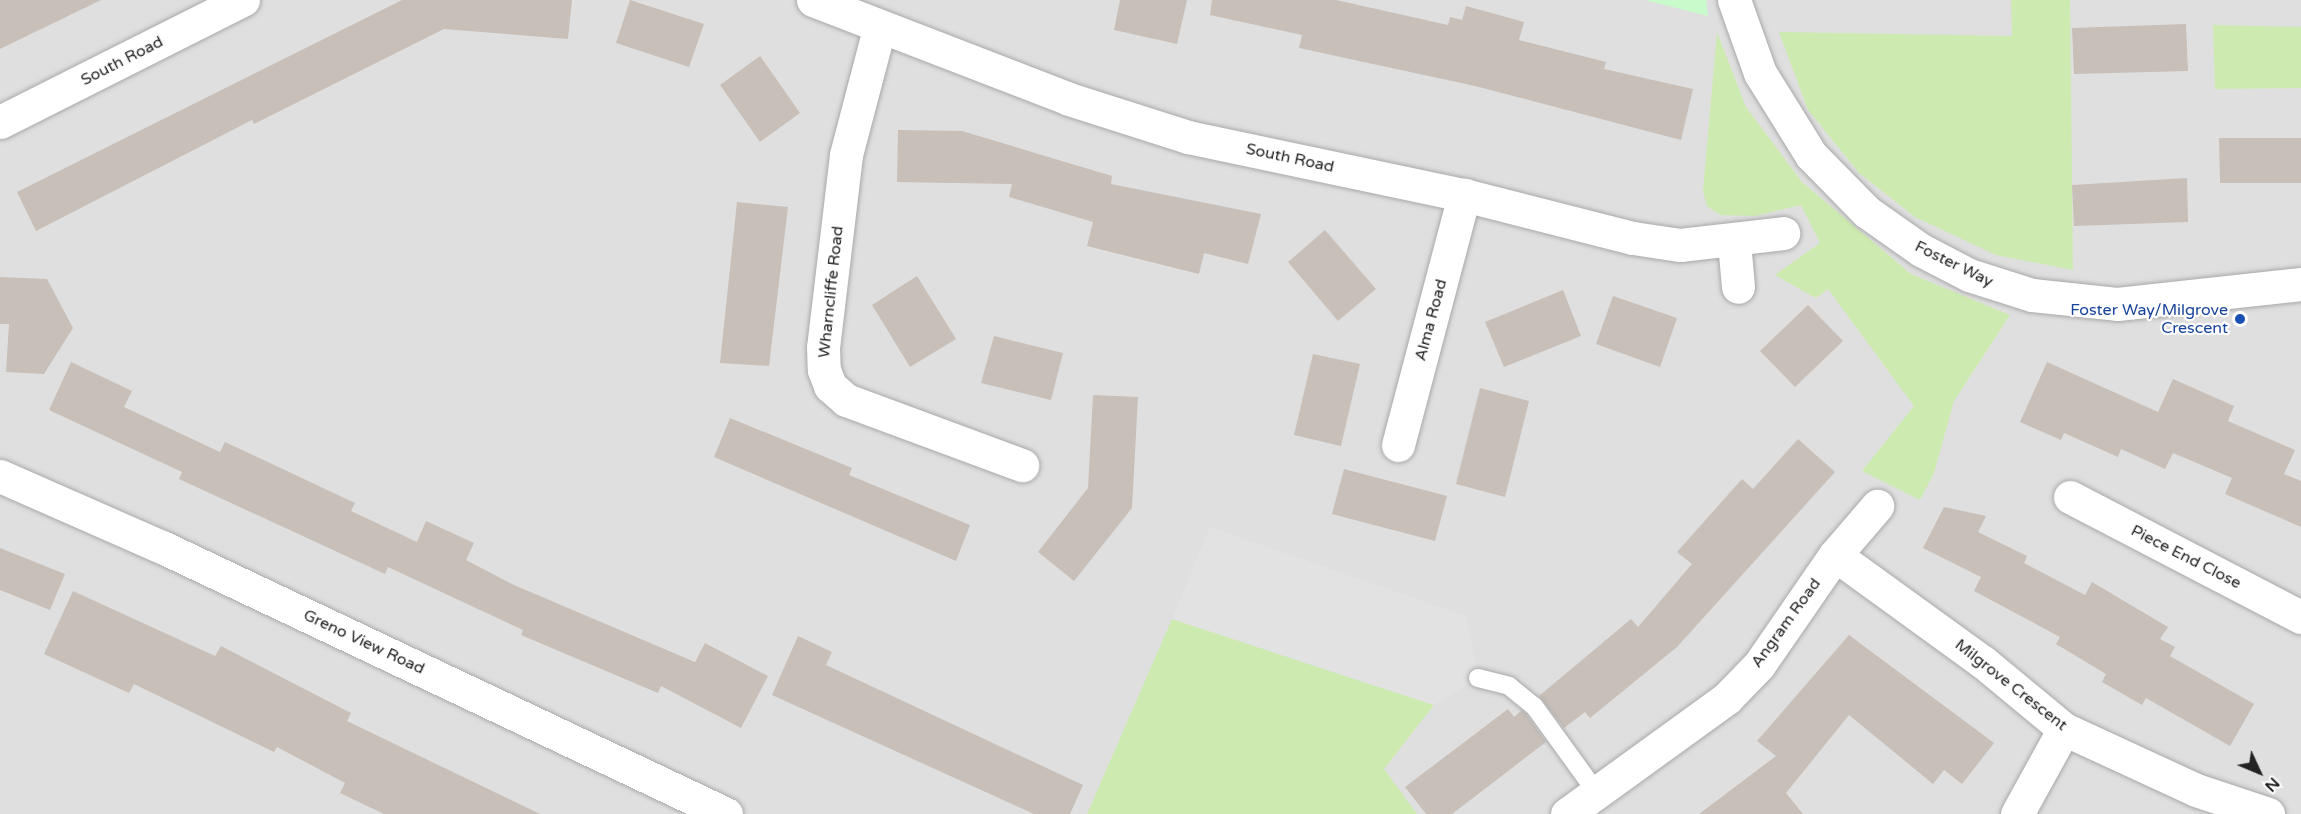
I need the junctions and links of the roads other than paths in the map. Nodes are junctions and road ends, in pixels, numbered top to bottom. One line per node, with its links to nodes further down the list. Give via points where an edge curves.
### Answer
1 (243, 0): 5 (street, South Road)
2 (813, 0): 4 (street, South Road)
3 (1734, 0): 9 (street, Foster Way, via 1760,73 1811,155 1876,219 1921,250 1970,274 2032,295 2117,303)
4 (879, 29): 6 (street, South Road, via 1178,134); 12 (street, Wharncliffe Road, via 846,155 823,347 824,370 830,386 846,400)
5 (0, 122)
6 (1464, 195): 8 (street, South Road, via 1634,238 1680,244); 11 (street, Alma Road)
7 (1783, 232): 8 (street, South Road)
8 (1734, 242): 10 (street)
9 (2301, 284)
10 (1738, 287)
11 (1398, 445)
12 (1022, 465)
13 (0, 476): 21 (street, Greno View Road, via 173,552)
14 (2070, 497): 17 (street, Piece End Close)
15 (1877, 506): 16 (street, Angram Road)
16 (1835, 555): 19 (street, Milgrove Crescent, via 1983,662); 20 (street, Angram Road, via 1759,664 1726,698)
17 (2301, 617)
18 (1478, 678): 20 (lane, via 1509,686 1534,706)
19 (2064, 729): 23 (street); 24 (street, Milgrove Crescent, via 2196,790)
20 (1597, 793): 22 (street, Angram Road)
21 (726, 814)
22 (1567, 814)
23 (2017, 814)
24 (2268, 814)

